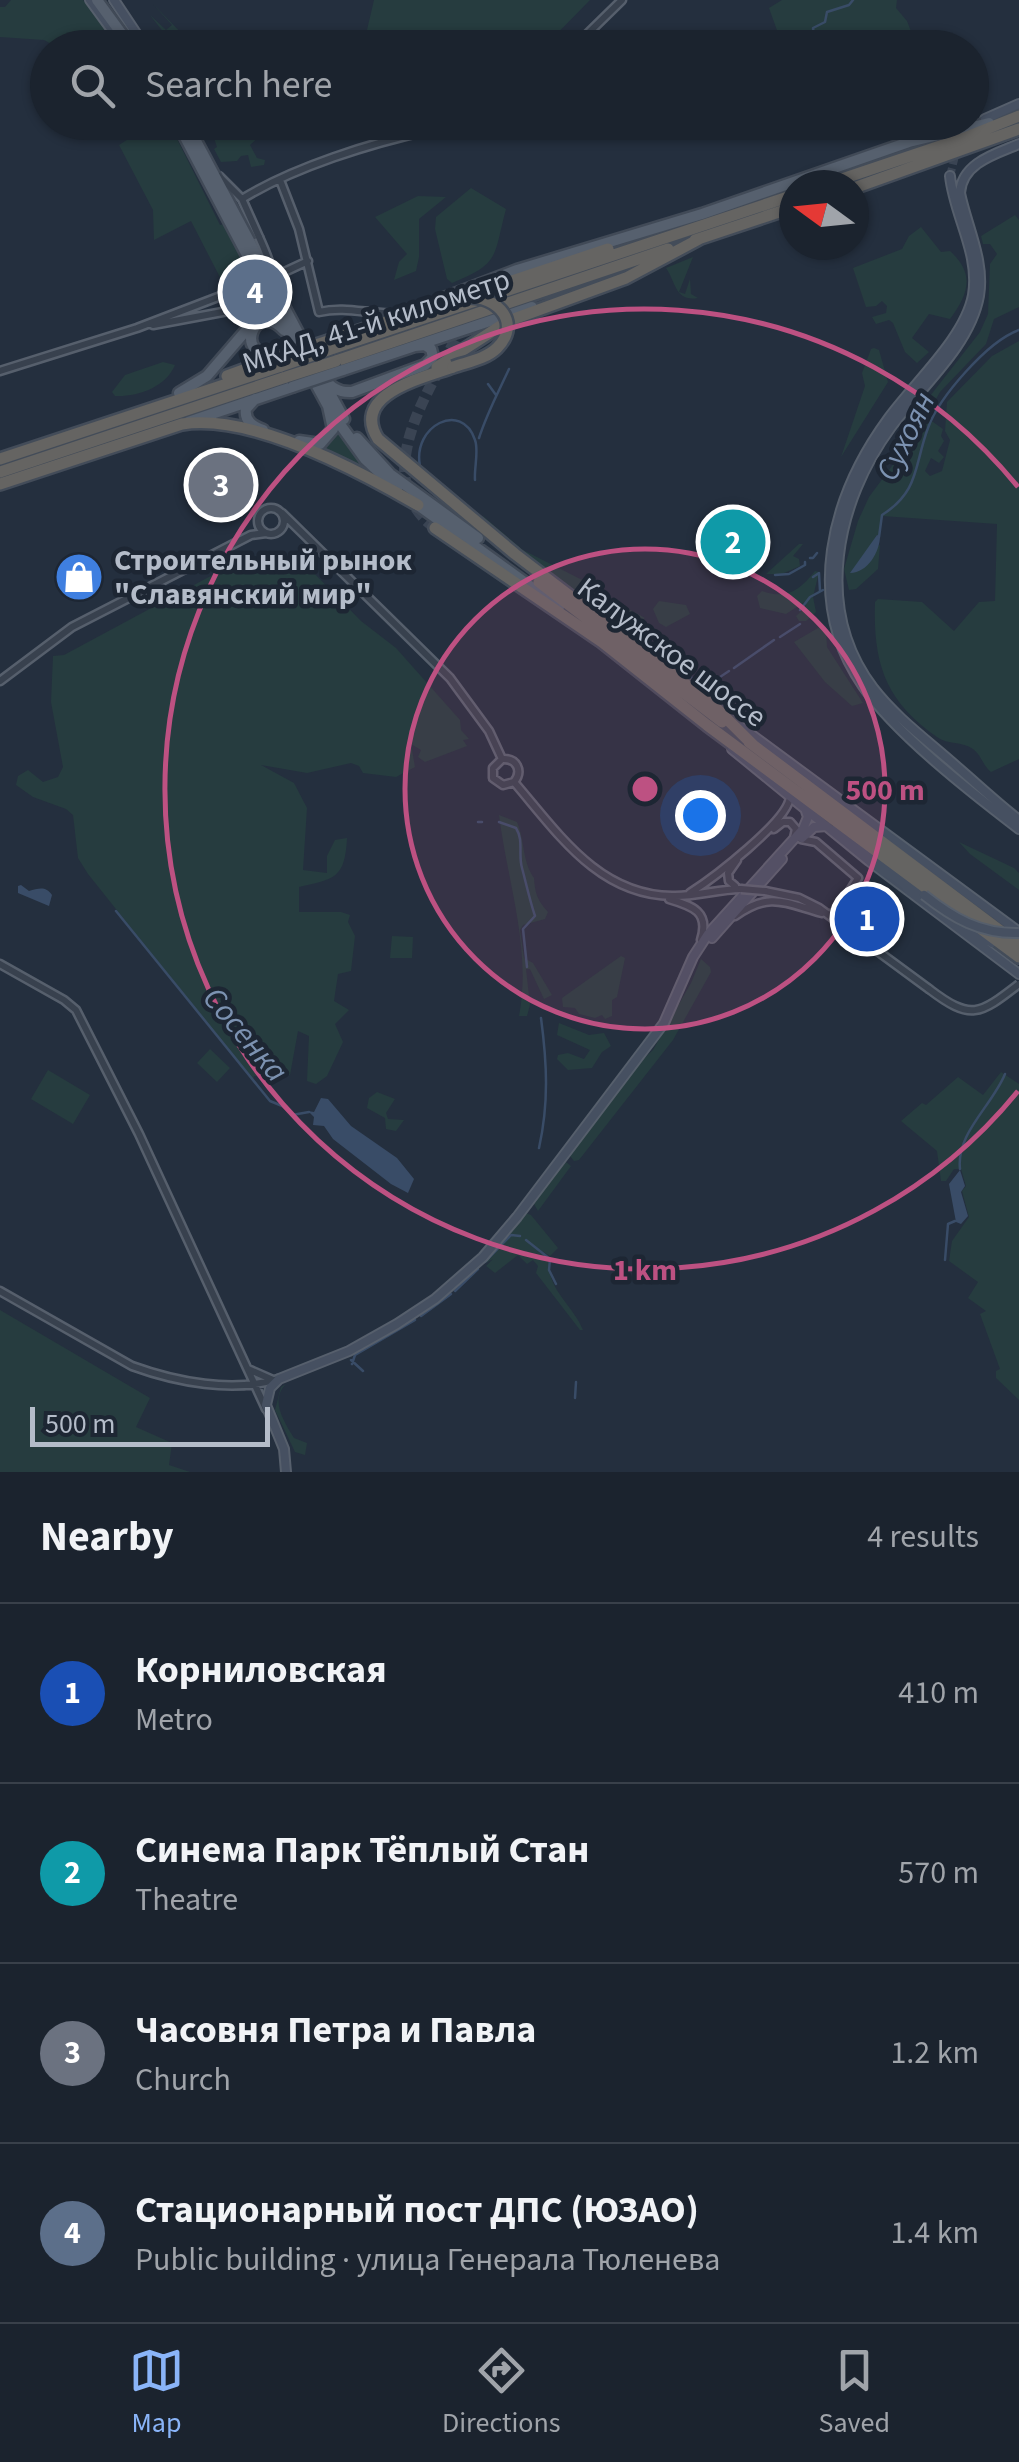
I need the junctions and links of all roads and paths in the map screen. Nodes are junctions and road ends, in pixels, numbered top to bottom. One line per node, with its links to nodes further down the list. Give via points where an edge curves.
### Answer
1 (93, 0): 5 (main road)
2 (105, 0): 6 (main road)
3 (114, 0): 7 (main road)
4 (622, 0): 8 (street)
5 (116, 30)
6 (129, 30)
7 (132, 30)
8 (591, 30)
9 (1019, 104): 11 (main road)
10 (1019, 115): 12 (main road); 13 (highway)
11 (989, 117)
12 (989, 122)
13 (989, 126)
14 (1019, 130): 25 (highway)
15 (185, 140): 35 (main road)
16 (196, 140): 22 (main road)
17 (390, 140): 24 (street)
18 (917, 140): 33 (main road)
19 (949, 140): 21 (highway)
20 (1019, 144): 77 (main road, via 966,172 960,187 979,271 973,316 866,466 842,530 837,584 846,637 873,688)
21 (866, 170)
22 (213, 171): 26 (street); 35 (main road)
23 (950, 176): 78 (main road, via 972,261 970,304 853,478 832,540 830,599 844,653 875,703)
24 (280, 180): 26 (street); 32 (street)
25 (869, 183)
26 (242, 198): 39 (street, bridge, via 274,272 271,290 254,306)
27 (779, 200): 28 (highway)
28 (756, 208): 31 (highway); 34 (highway)
29 (779, 212): 30 (highway)
30 (702, 238): 31 (highway); 36 (highway)
31 (619, 260): 37 (highway, МКАД, 41-й километр); 42 (highway, МКАД, 41-й километр)
32 (308, 261): 35 (street); 38 (street, via 319,312)
33 (517, 270): 37 (main road); 38 (main road)
34 (506, 283)
35 (262, 285): 39 (street); 40 (main road, Калужское шоссе); 45 (main road, Калужское шоссе, via 283,306); 46 (main road, via 267,302 259,317 207,376)
36 (590, 289): 41 (main road); 57 (highway, via 508,321 457,357 389,386 371,401 365,421 371,439)
37 (464, 305): 42 (highway, МКАД, 41-й километр)
38 (400, 312): 42 (main road)
39 (136, 328): 44 (street)
40 (295, 342): 42 (main road, bridge); 43 (main road, bridge); 43 (main road, via 274,322 259,323 252,332 252,345); 49 (main road, Калужское шоссе)
41 (415, 346): 42 (main road); 45 (main road, via 431,348 428,363 359,390 338,391)
42 (333, 352): 43 (highway, МКАД, 41-й километр, bridge); 43 (highway, bridge); 57 (highway, bridge, via 464,297 496,303 505,333 490,354 386,395 373,408 372,430 382,444)
43 (281, 366): 46 (highway, via 246,369); 47 (main road); 50 (highway, МКАД, 41-й километр); 52 (highway, МКАД, 41-й километр)
44 (0, 371)
45 (321, 376): 56 (main road, Калужское шоссе, via 372,456)
46 (178, 393): 52 (highway)
47 (255, 400): 48 (main road); 49 (main road, via 245,412 252,425 310,444 331,433)
48 (235, 406): 50 (main road); 51 (main road)
49 (328, 406): 56 (main road, Калужское шоссе, via 365,459)
50 (148, 423): 54 (highway, МКАД, 41-й километр)
51 (182, 424): 55 (highway); 56 (highway, via 225,424 336,460)
52 (55, 441): 53 (highway)
53 (0, 459)
54 (0, 472)
55 (0, 484)
56 (420, 502): 65 (main road); 66 (main road, Калужское шоссе); 67 (main road, Калужское шоссе)
57 (452, 502): 65 (highway)
58 (282, 513): 59 (street, via 266,509); 61 (street); 62 (street)
59 (258, 521): 63 (street); 64 (street)
60 (435, 528): 67 (highway)
61 (300, 530): 62 (street); 72 (street, via 450,678)
62 (278, 532): 63 (street)
63 (266, 533): 64 (street)
64 (252, 535): 68 (street, via 72,627)
65 (514, 554): 69 (highway)
66 (539, 582): 71 (highway, Калужское шоссе)
67 (602, 642): 70 (highway, Калужское шоссе)
68 (0, 680)
69 (713, 706): 71 (highway); 86 (main road)
70 (708, 725): 74 (main road); 76 (highway, Калужское шоссе)
71 (753, 745): 86 (highway, Калужское шоссе)
72 (502, 759): 73 (street, via 517,765); 73 (street, via 494,765 494,778 501,785)
73 (514, 782): 81 (street, via 594,870)
74 (787, 792): 75 (main road); 82 (street, via 790,805 774,824)
75 (805, 808): 76 (main road); 79 (main road)
76 (827, 820): 79 (main road); 83 (main road); 86 (main road, bridge, via 969,924); 88 (highway, Калужское шоссе)
77 (1019, 820)
78 (1019, 829)
79 (797, 839): 80 (street, via 794,825 783,822 732,865 729,881); 84 (street, via 816,842 858,877); 85 (main road); 87 (main road)
80 (741, 888): 82 (street); 84 (street, bridge, via 799,898)
81 (658, 895): 82 (street); 87 (street, via 703,917)
82 (684, 896)
83 (931, 908): 88 (main road); 90 (main road)
84 (829, 915): 85 (street, via 768,900); 91 (street, bridge, via 960,1010 988,1008)
85 (722, 926): 92 (main road)
86 (1019, 937)
87 (696, 952): 92 (main road)
88 (1019, 958)
89 (0, 964): 94 (street, via 76,1010)
90 (1019, 972)
91 (1019, 984)
92 (681, 989): 95 (main road, via 654,1037 472,1268 378,1336)
93 (0, 1291): 96 (street, via 132,1366 180,1380)
94 (247, 1368): 95 (street); 96 (street); 97 (street)
95 (278, 1380): 97 (street); 98 (main road, via 268,1392)
96 (240, 1384): 97 (street)
97 (255, 1384): 98 (street)
98 (267, 1410): 99 (main road)
99 (286, 1472)

